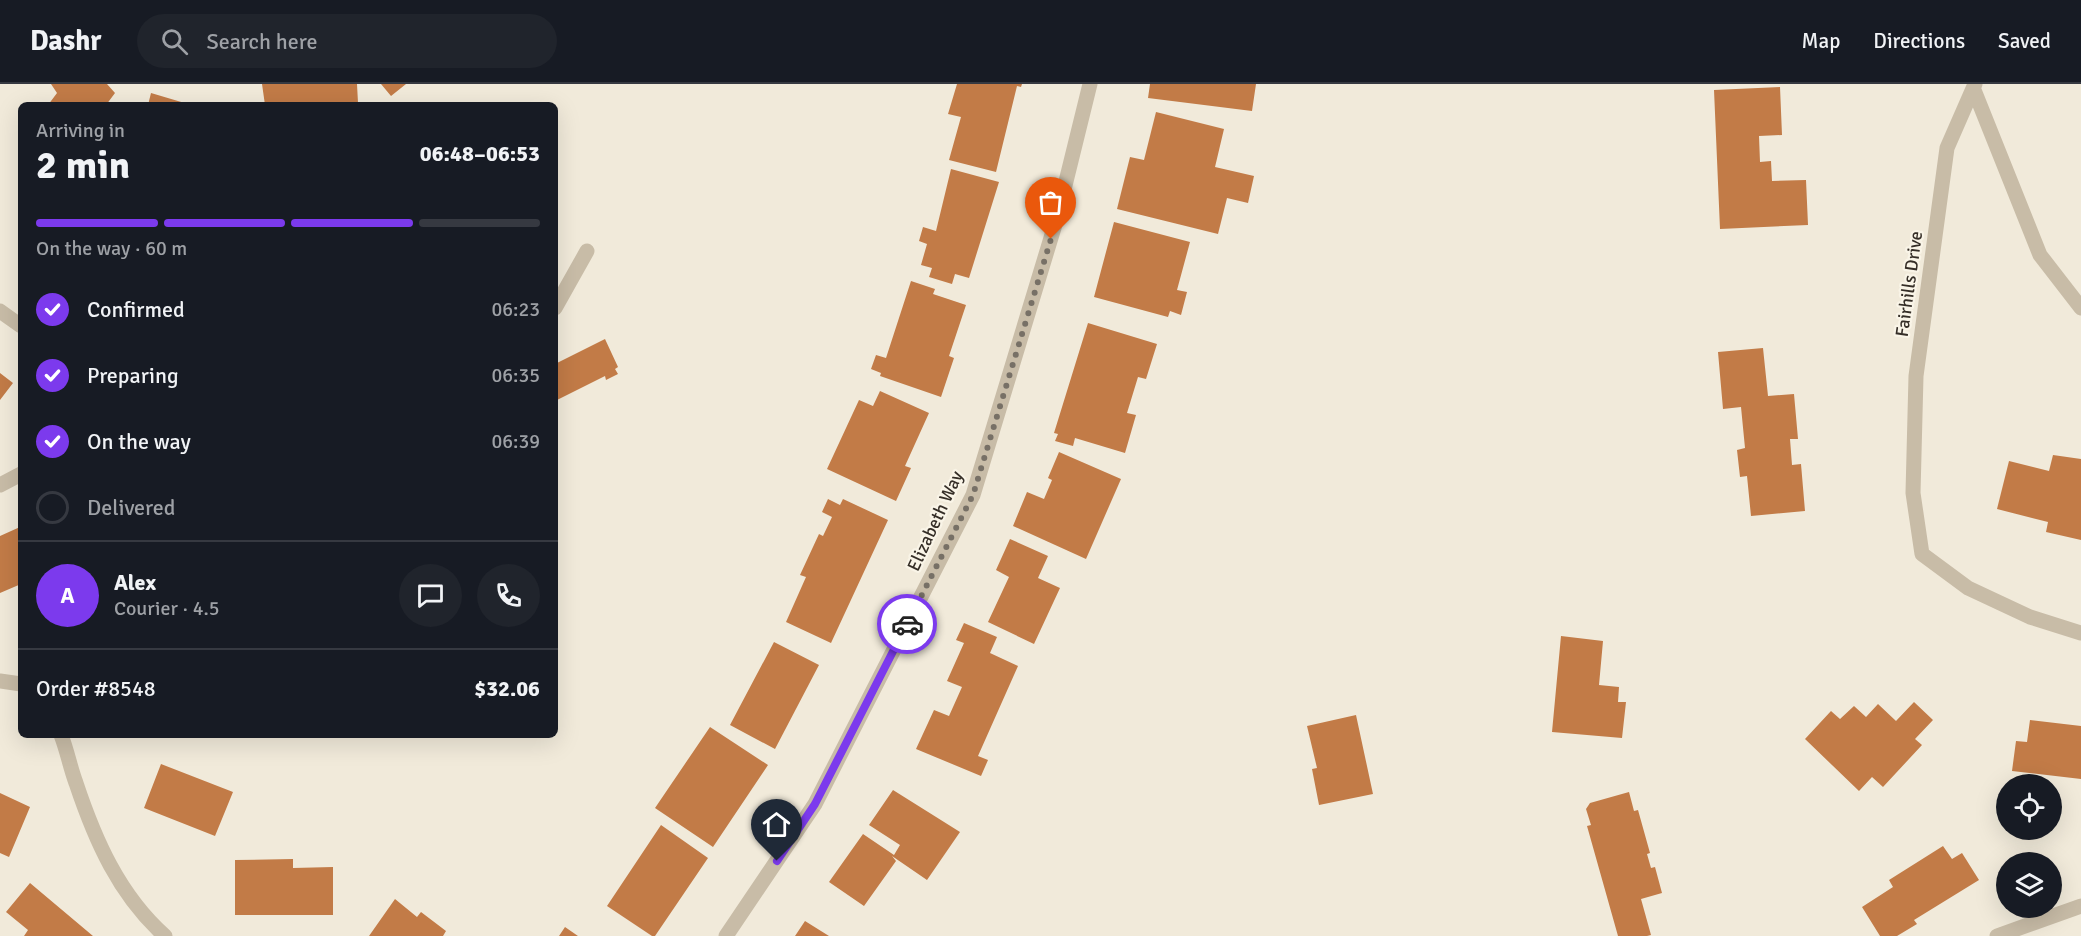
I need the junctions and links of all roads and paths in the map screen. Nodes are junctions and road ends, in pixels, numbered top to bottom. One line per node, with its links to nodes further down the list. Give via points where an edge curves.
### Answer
1 (1090, 84): 16 (street, Elizabeth Way, via 1057,218 973,495 815,804)
2 (1975, 87): 5 (street, Fairhills Drive, via 2040,255); 10 (street, Fairhills Drive, via 1947,148 1916,376 1913,493 1922,554 1968,588 2030,617)
3 (587, 251): 4 (street)
4 (558, 303)
5 (2081, 308)
6 (0, 311): 7 (street)
7 (18, 324)
8 (18, 476): 9 (street)
9 (0, 485)
10 (2081, 633)
11 (0, 681): 12 (street)
12 (18, 684)
13 (62, 738): 15 (street, via 88,820 113,874 144,918)
14 (2081, 906): 17 (street)
15 (165, 936)
16 (726, 936)
17 (1997, 936)

